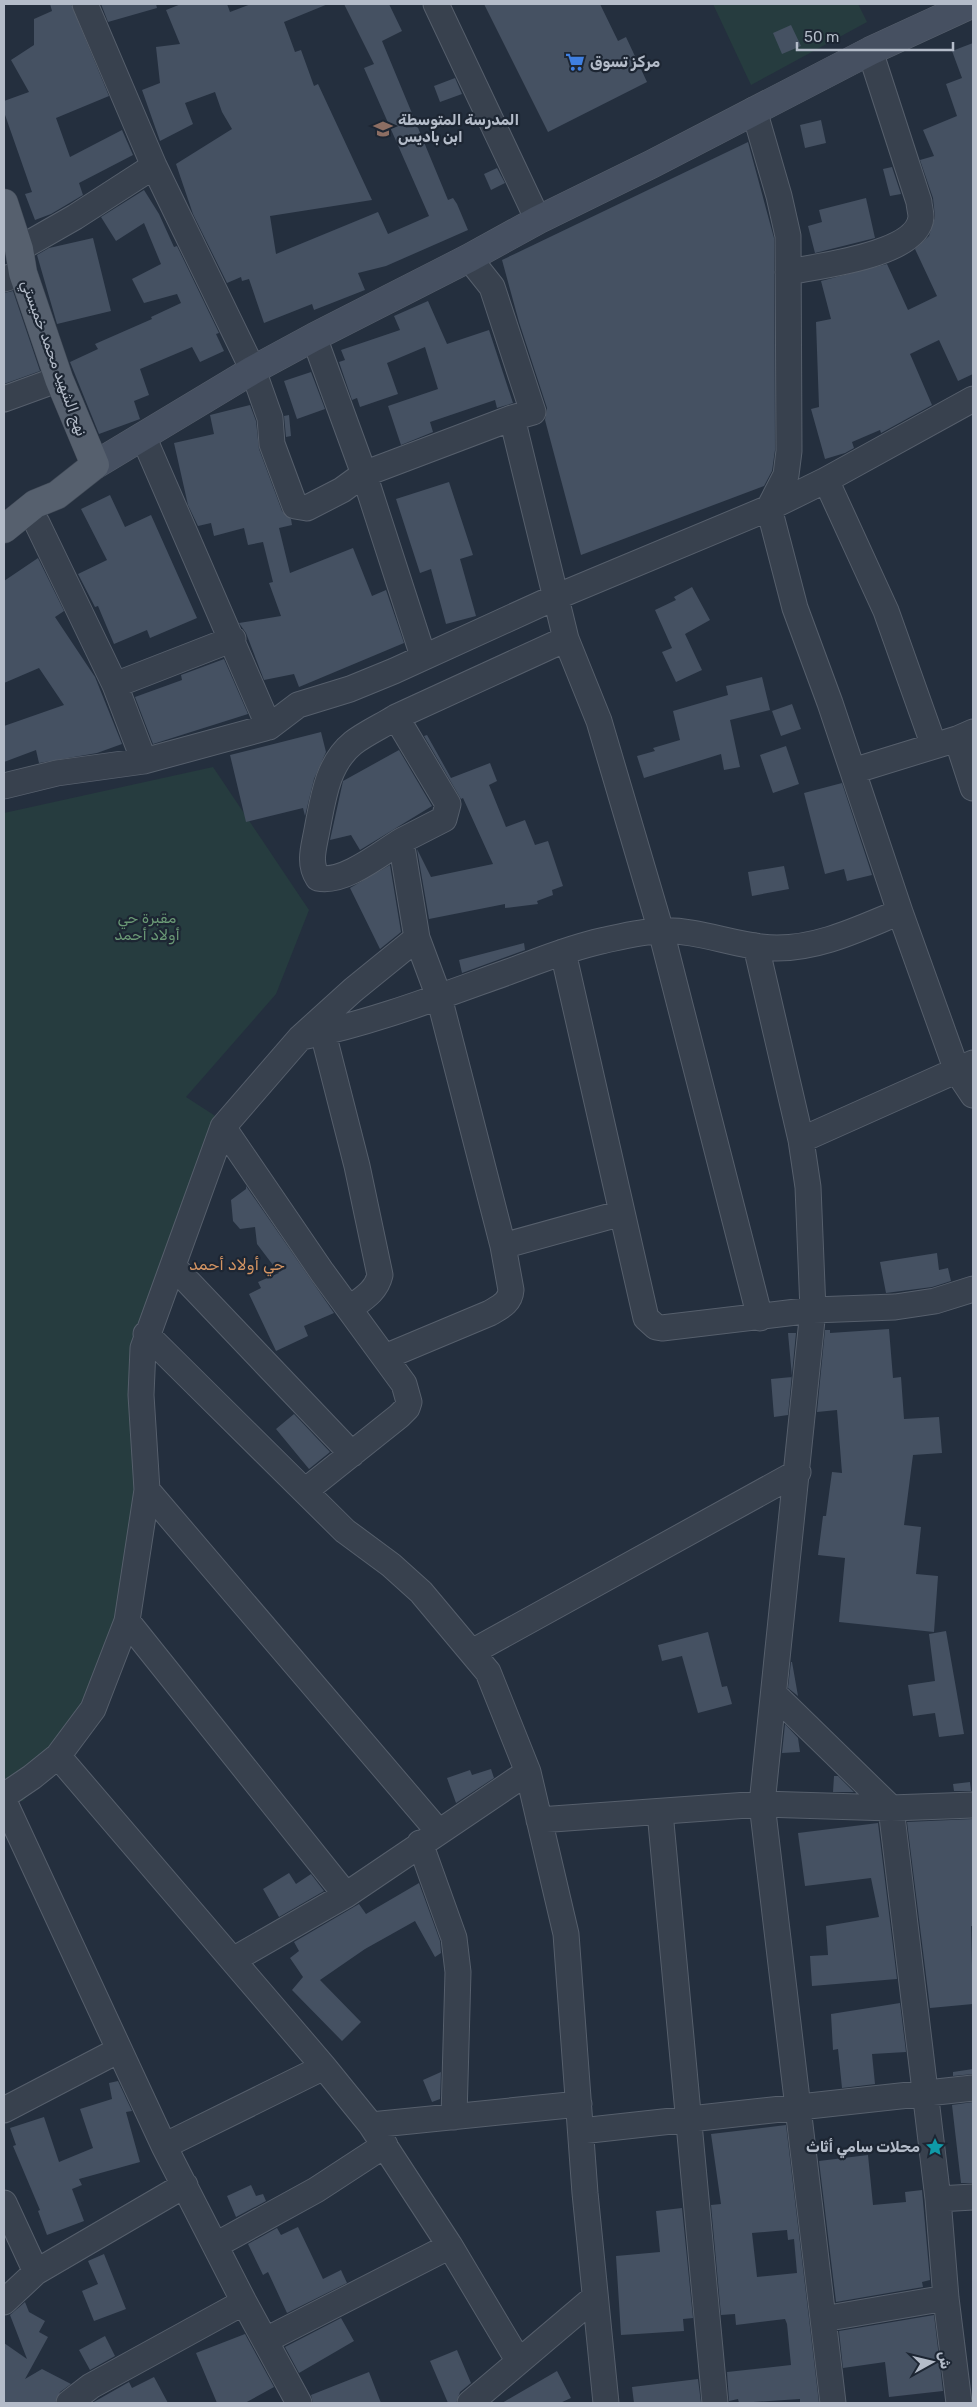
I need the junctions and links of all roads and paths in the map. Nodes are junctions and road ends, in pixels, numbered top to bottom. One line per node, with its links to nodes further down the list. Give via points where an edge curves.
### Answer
1 (85, 4): 6 (street)
2 (436, 4): 8 (street)
3 (972, 4): 4 (main road)
4 (870, 51): 5 (main road); 11 (street, via 921,218 905,240 884,251)
5 (754, 110): 8 (main road); 11 (street, via 783,212 788,236)
6 (154, 166): 10 (street, via 76,217); 13 (street)
7 (4, 203): 10 (main road, نهج الشهيد محمد خميستي)
8 (538, 220): 9 (main road)
9 (469, 258): 12 (main road); 17 (street, via 492,287 533,412)
10 (15, 267): 14 (main road, نهج الشهيد محمد خميستي)
11 (788, 272): 23 (street, via 789,451 786,475)
12 (314, 337): 13 (main road); 20 (street)
13 (253, 370): 18 (main road); 20 (street, via 270,418 272,444 295,506 307,508)
14 (59, 379): 15 (street); 19 (main road, نهج الشهيد محمد خميستي)
15 (4, 399)
16 (973, 399): 21 (street)
17 (512, 418): 20 (street); 27 (street)
18 (143, 436): 19 (main road); 28 (street)
19 (95, 465): 22 (main road)
20 (364, 474): 30 (street)
21 (826, 480): 23 (street); 34 (street, via 886,611)
22 (57, 495): 24 (main road); 25 (main road, via 35,504)
23 (769, 508): 27 (street); 36 (street, via 795,608)
24 (37, 523): 26 (main road); 31 (street)
25 (4, 528)
26 (4, 550)
27 (556, 597): 29 (street); 30 (street)
28 (233, 639): 31 (street); 33 (street)
29 (566, 639): 32 (street); 41 (street, via 599,721)
30 (423, 656): 33 (street, via 350,689 298,705)
31 (115, 685): 35 (street)
32 (396, 717): 39 (street, via 448,804 444,819); 39 (street, via 352,744 334,765 323,796 312,867 318,878 339,878)
33 (269, 727): 35 (street)
34 (961, 737): 36 (street); 38 (street)
35 (144, 760): 37 (street, via 57,773)
36 (853, 771): 40 (street)
37 (4, 786)
38 (973, 788)
39 (401, 841): 42 (street)
40 (900, 912): 43 (street, via 832,939 799,946); 47 (street)
41 (661, 931): 43 (street); 44 (street, via 602,941); 57 (street)
42 (417, 938): 45 (street); 46 (street, via 353,990)
43 (756, 946): 50 (street)
44 (563, 952): 45 (street); 51 (street)
45 (439, 997): 46 (street); 52 (street)
46 (311, 1036): 49 (street); 55 (street, via 357,1166 380,1275 372,1292)
47 (965, 1067): 48 (street); 50 (street)
48 (973, 1095)
49 (223, 1127): 53 (street); 55 (street)
50 (801, 1140): 56 (street, via 808,1187)
51 (622, 1213): 52 (street); 57 (street, via 649,1323 662,1328)
52 (503, 1246): 59 (street, via 511,1280 511,1297 505,1303 490,1313)
53 (173, 1266): 58 (street); 60 (street)
54 (973, 1289): 56 (street, via 936,1301 895,1307)
55 (349, 1309): 59 (street)
56 (813, 1310): 57 (street); 61 (street)
57 (760, 1318)
58 (146, 1334): 62 (street, via 141,1368); 63 (street)
59 (385, 1357): 60 (street, via 404,1384 409,1402 407,1408)
60 (352, 1454): 63 (street)
61 (798, 1472): 65 (street); 66 (street)
62 (147, 1490): 64 (street); 76 (street)
63 (305, 1491): 65 (street, via 345,1531 392,1564 421,1592)
64 (127, 1621): 67 (street, via 93,1708); 77 (street)
65 (472, 1652): 68 (street, via 488,1672)
66 (774, 1694): 71 (street); 73 (street)
67 (58, 1756): 69 (street); 78 (street)
68 (528, 1772): 75 (street); 76 (street)
69 (4, 1796)
70 (4, 1801): 79 (street)
71 (762, 1804): 73 (street); 74 (street); 84 (street)
72 (973, 1805): 73 (street)
73 (891, 1808): 82 (street)
74 (660, 1812): 75 (street); 87 (street)
75 (538, 1820): 83 (street, via 566,1934)
76 (429, 1837): 77 (street); 86 (street, via 454,1938 458,1972)
77 (346, 1895): 78 (street)
78 (233, 1960): 80 (street)
79 (119, 2050): 85 (street); 90 (street)
80 (324, 2067): 89 (street); 90 (street)
81 (973, 2088): 82 (street)
82 (925, 2093): 84 (street); 93 (street)
83 (579, 2104): 86 (street); 88 (street)
84 (799, 2108): 87 (street); 102 (street)
85 (4, 2110)
86 (454, 2117): 89 (street)
87 (687, 2120): 88 (street); 109 (street)
88 (581, 2131): 98 (street)
89 (378, 2135): 95 (street, via 316,2190); 96 (street)
90 (164, 2146): 91 (street)
91 (185, 2185): 95 (street); 97 (street)
92 (973, 2197): 93 (street)
93 (938, 2199): 99 (street)
94 (4, 2203): 97 (street)
95 (216, 2245): 101 (street)
96 (450, 2246): 103 (street); 104 (street)
97 (36, 2272): 100 (street)
98 (595, 2297): 104 (street); 108 (street)
99 (946, 2298): 102 (street); 111 (street)
100 (4, 2302)
101 (244, 2302): 103 (street); 106 (street, via 91,2386)
102 (823, 2319): 110 (street)
103 (266, 2340): 107 (street)
104 (518, 2360): 105 (street)
105 (474, 2402)
106 (69, 2403)
107 (299, 2403)
108 (606, 2403)
109 (715, 2403)
110 (833, 2403)
111 (959, 2403)

